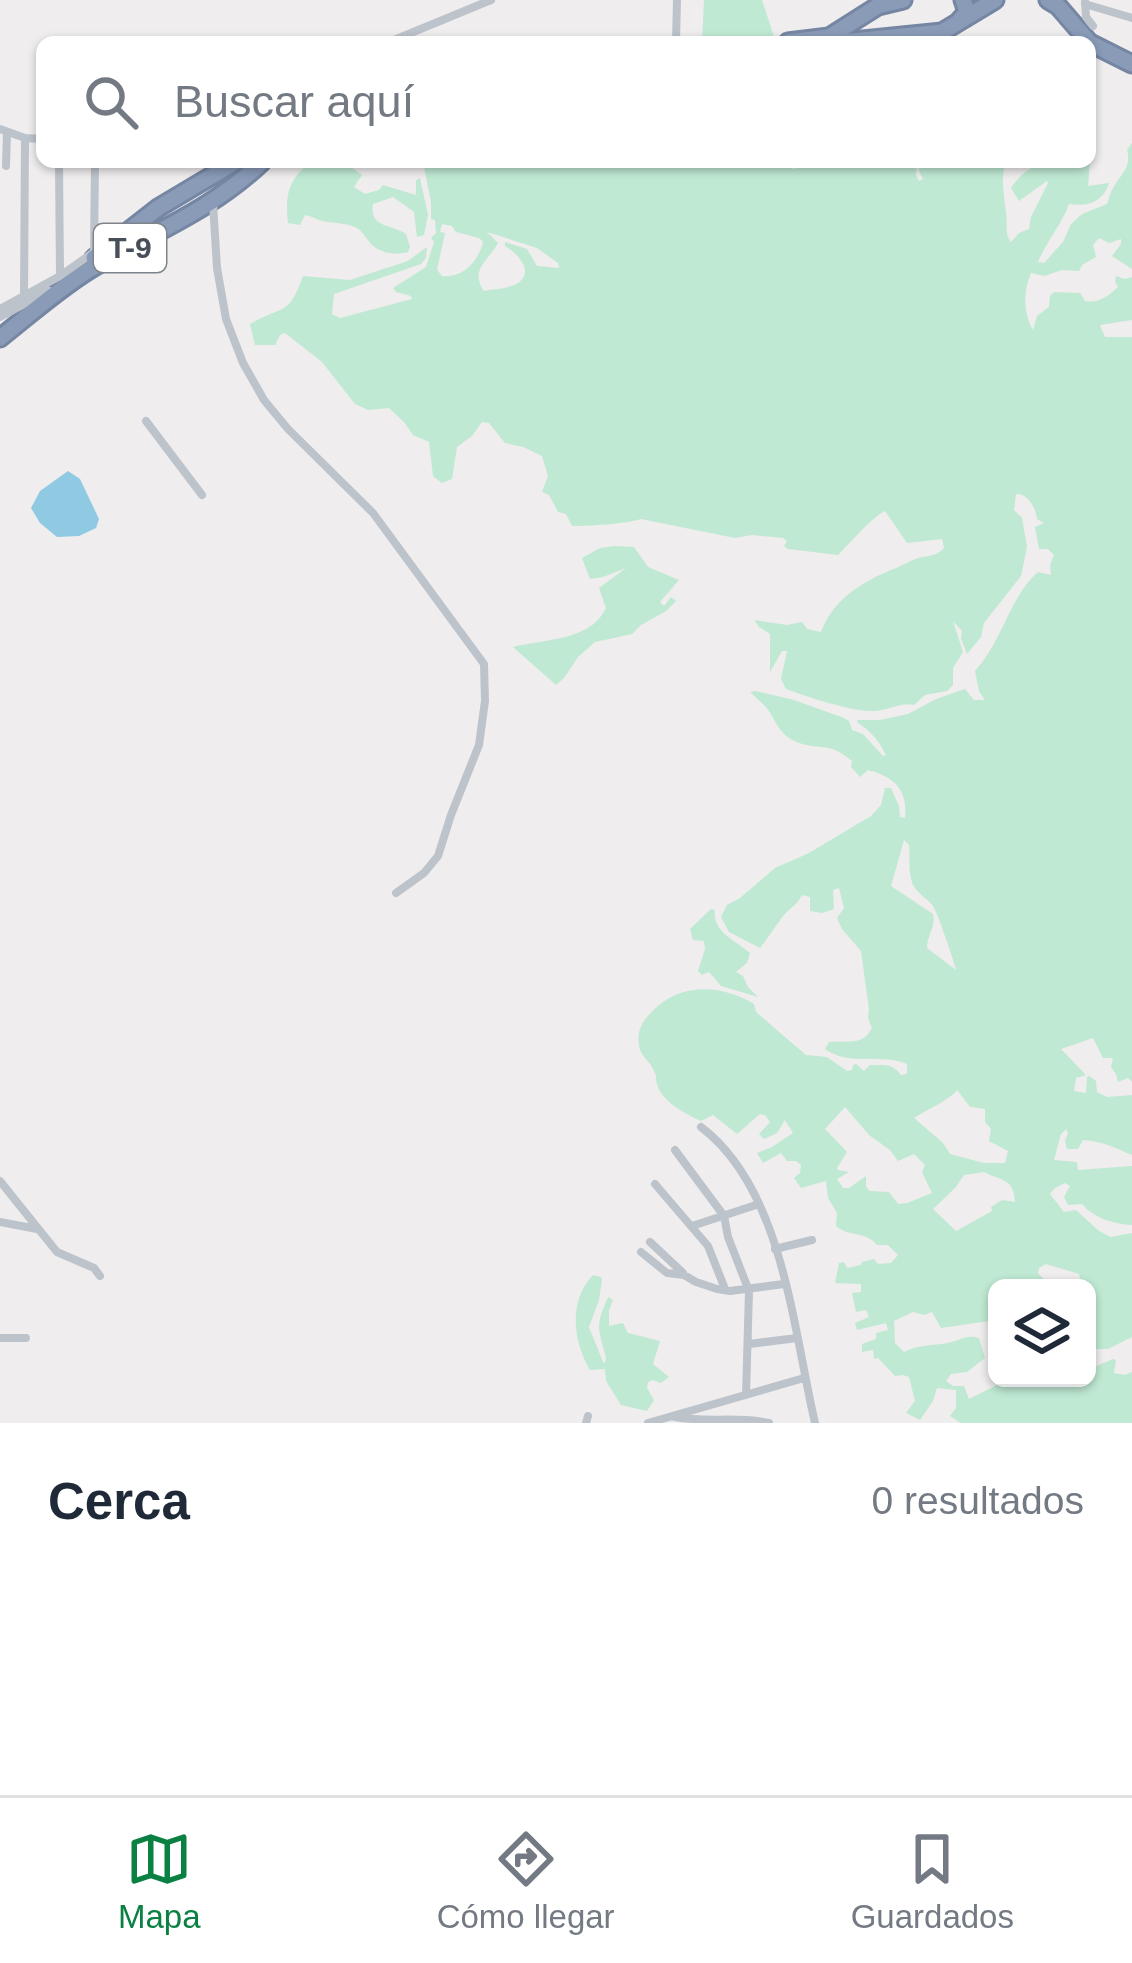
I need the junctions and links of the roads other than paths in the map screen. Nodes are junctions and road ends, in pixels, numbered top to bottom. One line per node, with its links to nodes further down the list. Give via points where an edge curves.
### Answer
1 (491, 0): 11 (street)
2 (677, 0): 12 (street)
3 (963, 0): 10 (highway, via 968,13)
4 (995, 0): 10 (highway)
5 (1048, 0): 16 (highway)
6 (898, 1): 8 (highway)
7 (1085, 2): 9 (street); 17 (street)
8 (864, 15): 13 (highway); 14 (highway, via 860,28)
9 (1132, 20)
10 (951, 28): 15 (highway)
11 (404, 36)
12 (676, 36)
13 (831, 36)
14 (868, 36)
15 (918, 36)
16 (1089, 36)
17 (1090, 36)
18 (1096, 41): 19 (highway)
19 (1132, 64)
20 (5, 131): 21 (street); 23 (street)
21 (25, 138): 22 (street); 33 (street)
22 (36, 139)
23 (6, 166)
24 (59, 168): 32 (street)
25 (94, 168): 32 (street, via 94,252)
26 (223, 168): 28 (highway, T-9)
27 (254, 168): 29 (highway, T-9)
28 (217, 171): 29 (highway, T-9, via 229,172 232,182); 30 (highway, T-9)
29 (210, 203): 31 (highway, T-9); 38 (street, via 226,319 263,400 373,513 484,664 479,745 438,856)
30 (152, 213): 31 (highway, T-9, via 150,227); 32 (highway, T-9)
31 (169, 228): 35 (highway, T-9, via 70,283)
32 (60, 280): 33 (street); 34 (street); 35 (highway, T-9)
33 (24, 296): 34 (street)
34 (0, 313)
35 (0, 335)
36 (146, 421): 37 (street)
37 (202, 495)
38 (396, 893)
39 (701, 1127): 43 (street, via 731,1153)
40 (675, 1150): 44 (street)
41 (0, 1181): 47 (street)
42 (655, 1184): 46 (street)
43 (759, 1204): 44 (street); 50 (street)
44 (724, 1216): 46 (street); 55 (street)
45 (0, 1222): 47 (street)
46 (692, 1226): 56 (street)
47 (38, 1230): 53 (street, via 57,1252)
48 (812, 1240): 50 (street)
49 (650, 1242): 52 (street)
50 (776, 1249): 54 (street)
51 (640, 1252): 52 (street, via 667,1274)
52 (684, 1275): 56 (street)
53 (100, 1276)
54 (784, 1284): 55 (street); 59 (street)
55 (748, 1288): 56 (street); 60 (street)
56 (726, 1290)
57 (0, 1338): 58 (street)
58 (26, 1338)
59 (797, 1338): 60 (street); 61 (street)
60 (749, 1344): 62 (street)
61 (804, 1378): 62 (street); 66 (street)
62 (746, 1395): 63 (street)
63 (673, 1416): 64 (street); 65 (street)
64 (648, 1423)
65 (769, 1423)
66 (815, 1423)

